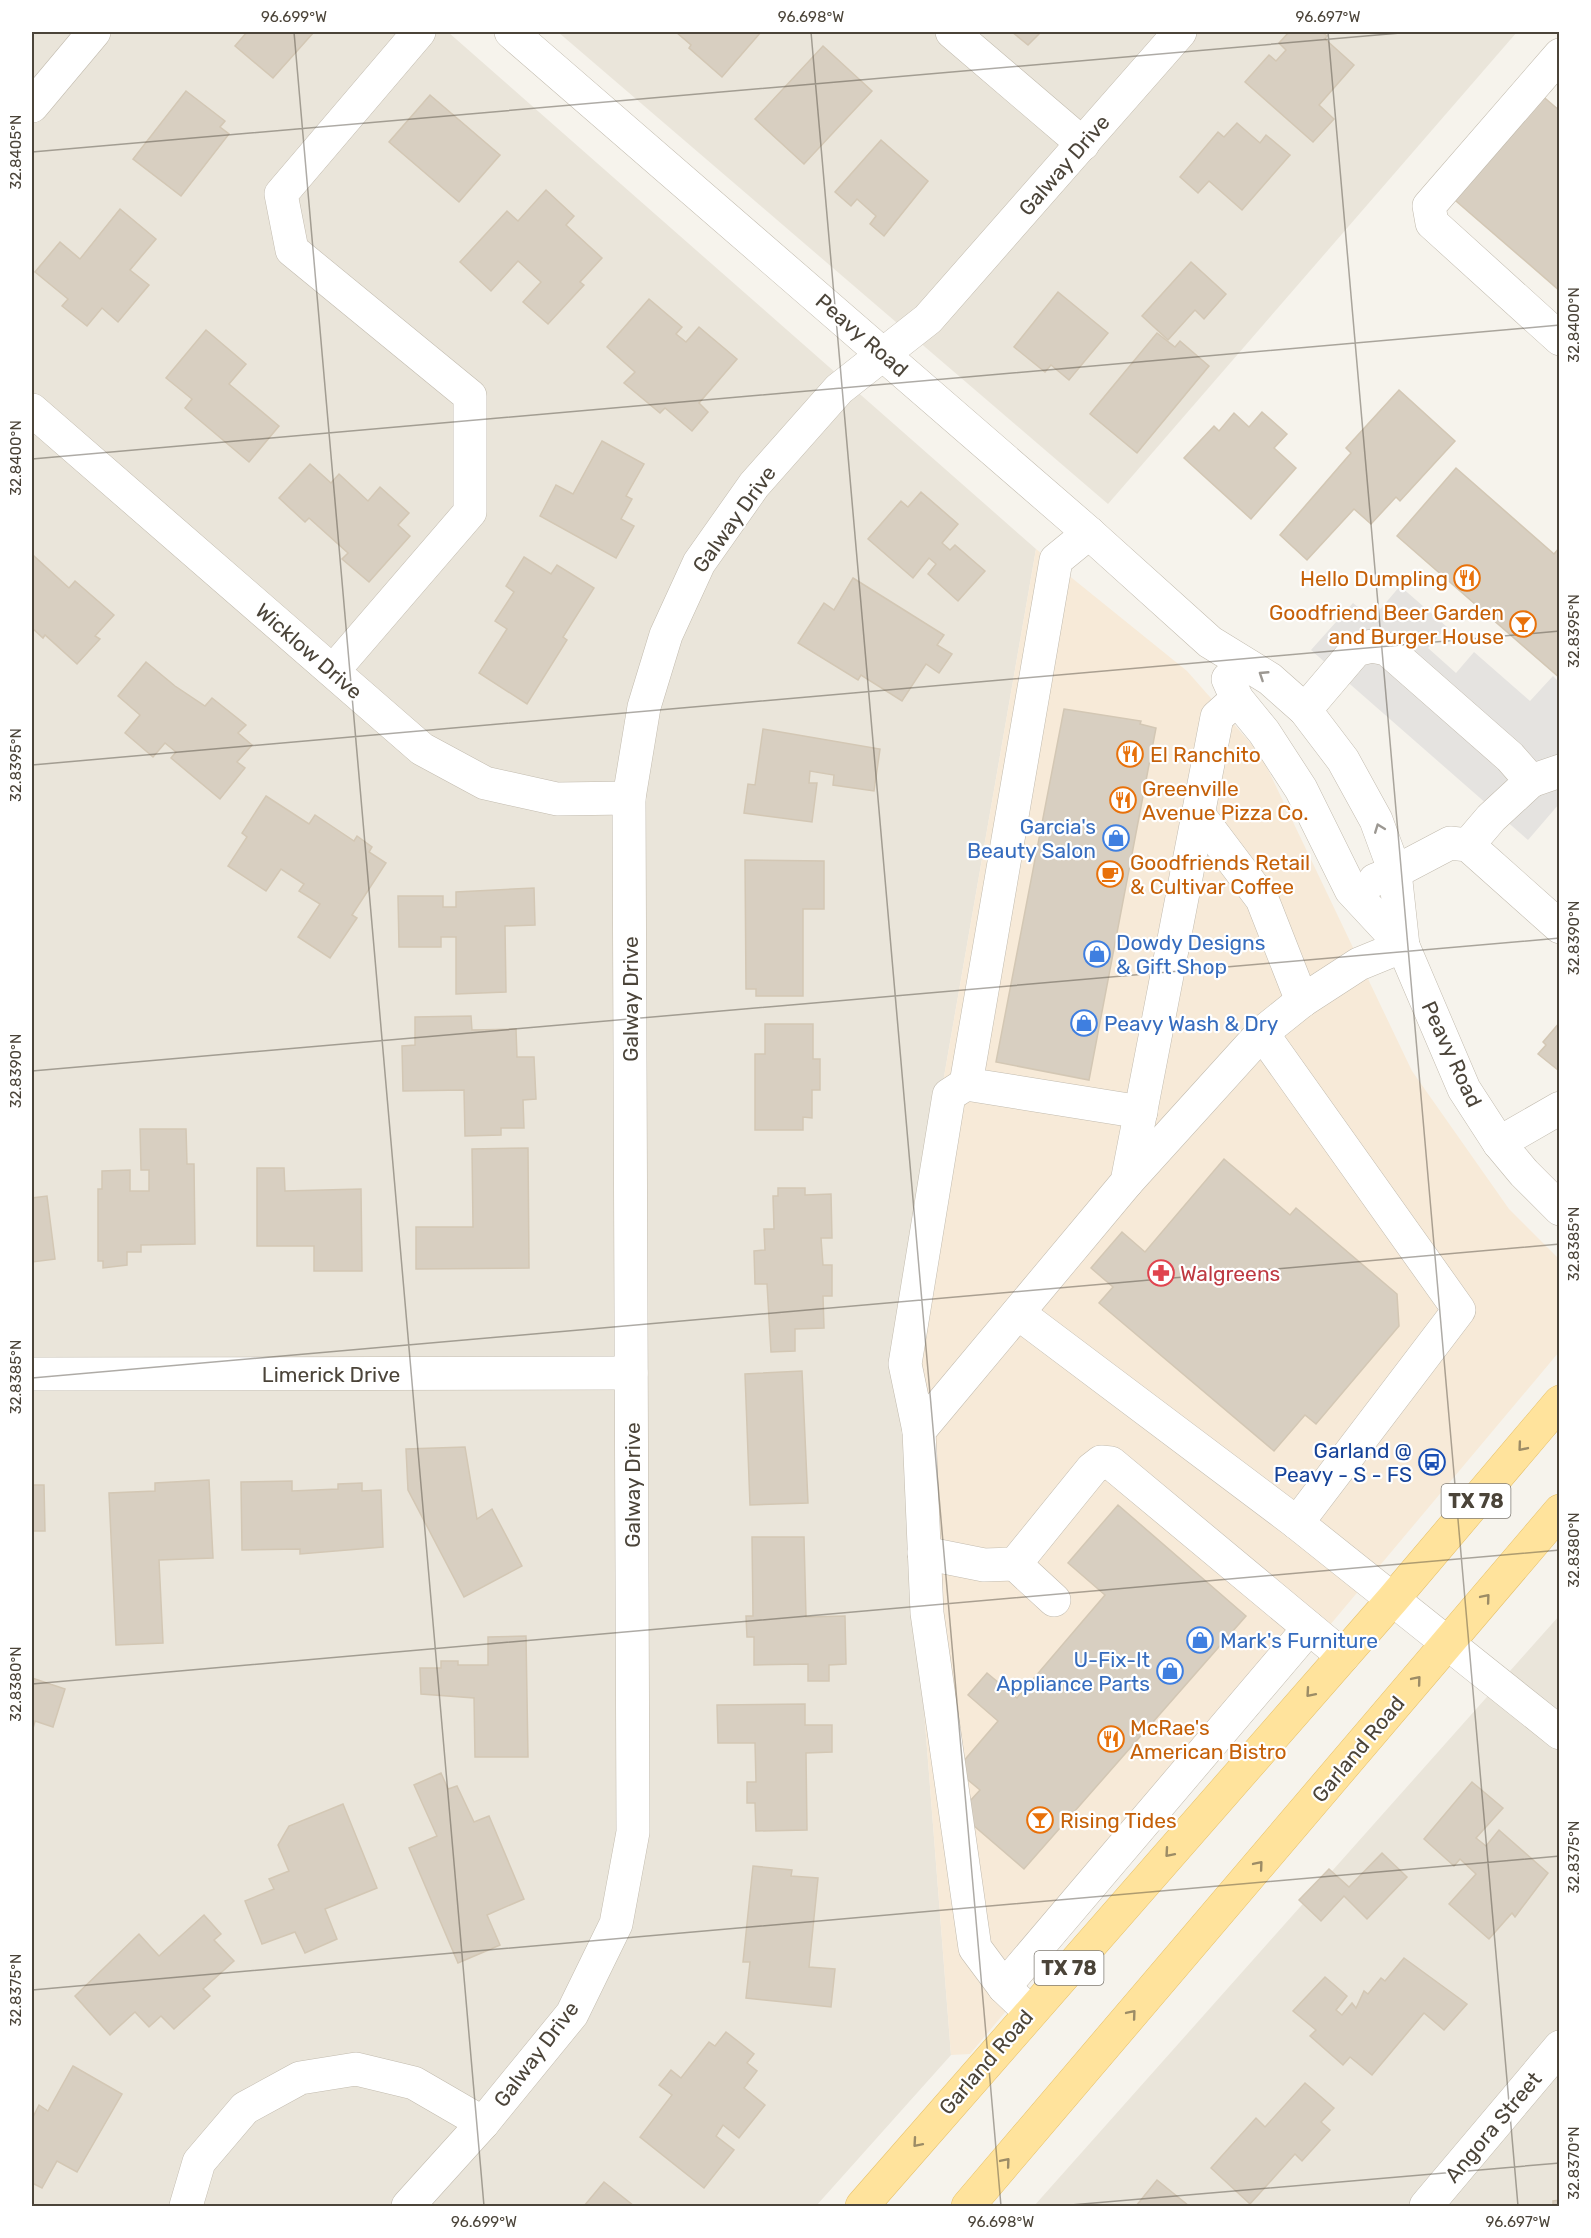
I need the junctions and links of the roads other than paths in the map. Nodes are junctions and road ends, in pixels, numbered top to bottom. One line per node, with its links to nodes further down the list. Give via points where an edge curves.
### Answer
1 (94, 32): 7 (street)
2 (419, 32): 14 (street, via 281,194 292,250 470,396 470,512)
3 (511, 32): 10 (street, Peavy Road)
4 (952, 32): 8 (street)
5 (1180, 32): 8 (street, Galway Drive)
6 (1560, 55): 9 (street, via 1429,206 1432,223)
7 (32, 106)
8 (1083, 144): 10 (street, Galway Drive, via 928,319)
9 (1560, 339)
10 (884, 355): 12 (street, Peavy Road); 18 (street, Galway Drive, via 839,389 754,485 699,563 666,635 644,707)
11 (32, 410): 14 (street, Wicklow Drive)
12 (1089, 533): 13 (street, Peavy Road); 27 (street, via 1056,560)
13 (1210, 642): 15 (street, Peavy Road); 16 (street, Peavy Road, one-way to 13, via 1270,679)
14 (333, 671): 18 (street, Wicklow Drive, via 422,748 485,783 557,799)
15 (1237, 699): 19 (street, via 1217,717); 22 (street, Peavy Road, via 1301,789)
16 (1305, 711): 17 (street, via 1356,650 1372,646 1387,649 1510,757); 21 (street, Peavy Road, one-way to 16, via 1376,820 1343,760)
17 (1545, 776): 20 (street, via 1491,818)
18 (629, 798): 34 (street, Galway Drive)
19 (1198, 814): 25 (street, via 1262,899); 29 (street)
20 (1468, 845): 21 (street, via 1450,843); 23 (street)
21 (1395, 872): 22 (street); 24 (street, Peavy Road)
22 (1351, 890): 24 (street, Peavy Road)
23 (1560, 927)
24 (1403, 946): 25 (street, via 1359,964); 30 (street, Peavy Road, via 1464,1089)
25 (1302, 1000): 26 (street)
26 (1262, 1034): 31 (street); 39 (street, via 1459,1310)
27 (966, 1084): 29 (street); 37 (street, via 949,1095 905,1364)
28 (1560, 1108): 30 (street)
29 (1141, 1112): 31 (street)
30 (1499, 1143): 32 (street, Peavy Road)
31 (1127, 1182): 33 (street)
32 (1560, 1209)
33 (1018, 1313): 37 (street); 39 (street)
34 (631, 1373): 35 (street, Limerick Drive); 57 (street, Galway Drive, via 633,1832 616,1924 572,2014)
35 (32, 1374)
36 (1560, 1402): 42 (main road, Garland Road / TX 78, one-way to 42)
37 (919, 1431): 40 (street)
38 (1560, 1510): 45 (main road, Garland Road, one-way to 38)
39 (1297, 1523): 42 (street)
40 (924, 1553): 41 (street, via 984,1565); 54 (street, via 927,1613 975,1948)
41 (1015, 1564): 43 (street); 44 (street, via 1092,1468 1101,1462 1111,1463)
42 (1393, 1599): 45 (street); 46 (main road, Garland Road / TX 78)
43 (1054, 1600)
44 (1310, 1628): 46 (street); 47 (street)
45 (1448, 1643): 49 (street); 61 (main road, Garland Road, one-way to 45)
46 (1343, 1656): 48 (main road, Garland Road / TX 78, one-way to 48)
47 (1246, 1703): 48 (street); 50 (street)
48 (1278, 1730): 51 (main road, Garland Road / TX 78)
49 (1560, 1732)
50 (1176, 1785): 51 (street); 52 (street)
51 (1206, 1812): 53 (main road, Garland Road / TX 78, one-way to 53)
52 (1105, 1869): 53 (street); 54 (street)
53 (1134, 1893): 55 (main road, Garland Road / TX 78)
54 (1004, 1986): 55 (street)
55 (1030, 2012): 60 (main road, Garland Road / TX 78, one-way to 60)
56 (1560, 2047): 62 (street, Angora Street)
57 (483, 2123): 58 (street, Galway Drive, via 414,2083 356,2069 300,2078 245,2108 199,2162); 59 (street, Galway Drive)
58 (186, 2206)
59 (408, 2206)
60 (862, 2206)
61 (968, 2206)
62 (1426, 2206)

